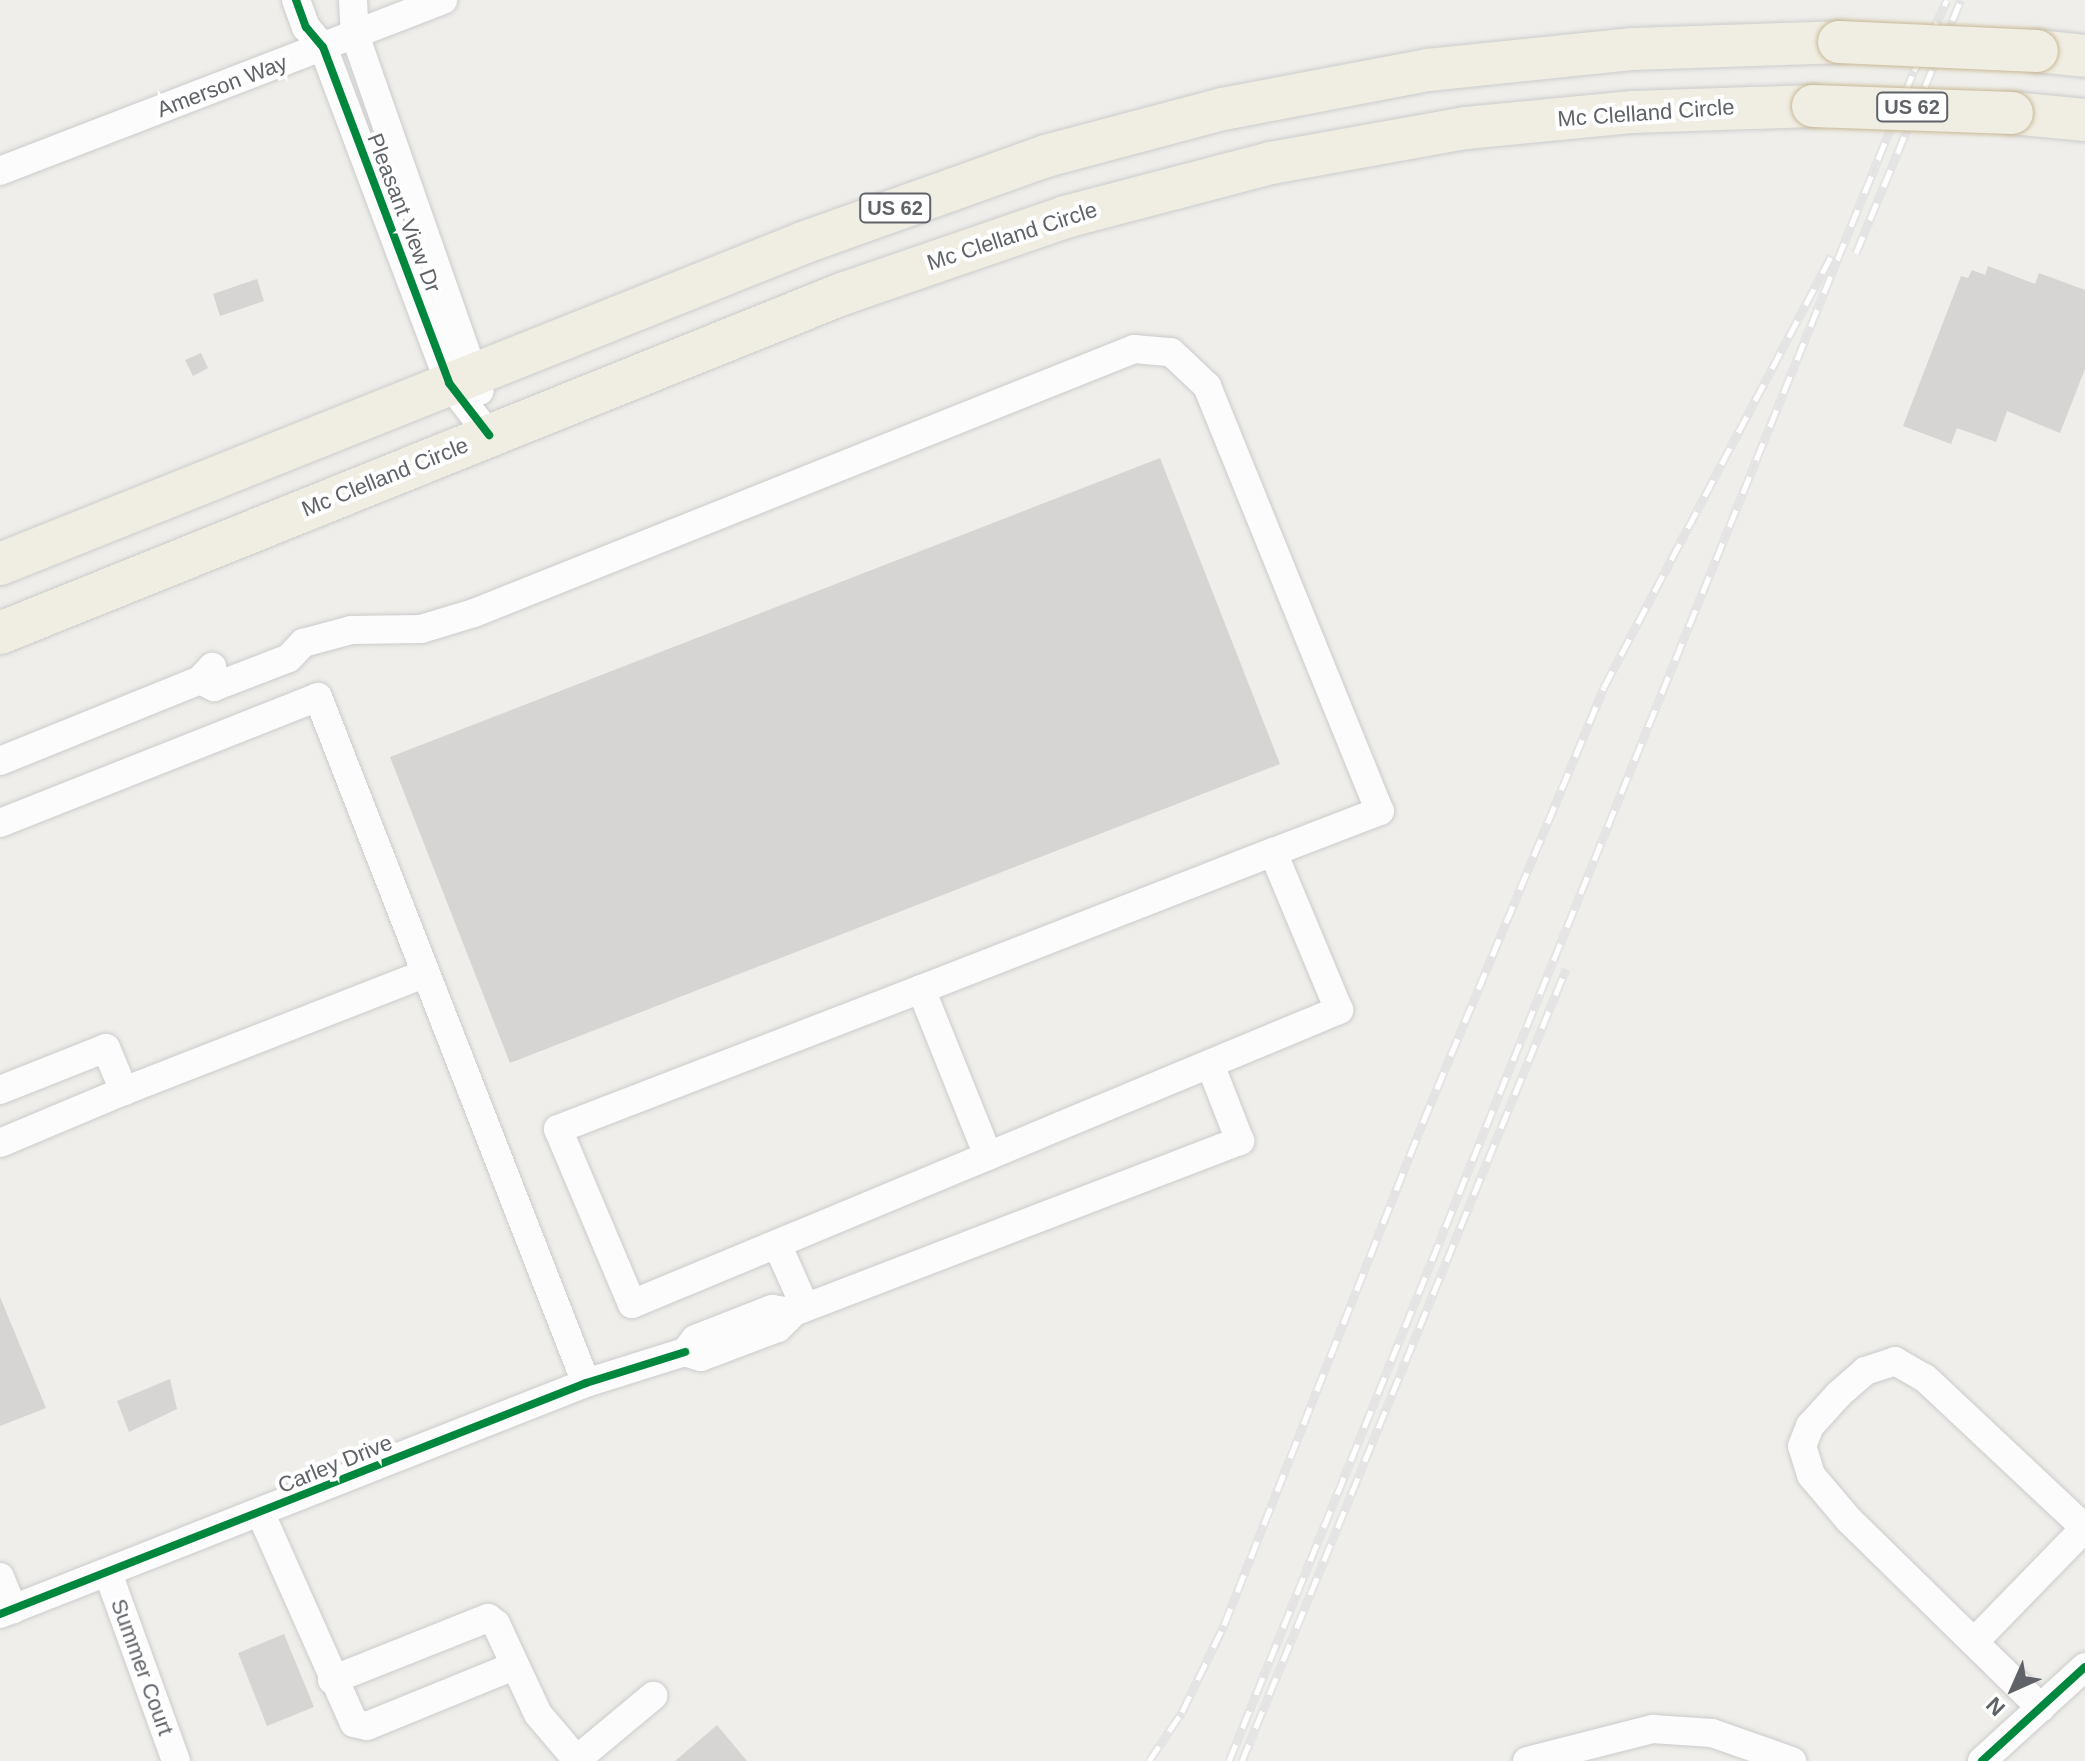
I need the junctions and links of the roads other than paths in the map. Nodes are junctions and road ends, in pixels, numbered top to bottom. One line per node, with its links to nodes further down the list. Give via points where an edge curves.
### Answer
1 (296, 0): 5 (street, Pleasant View Dr, via 306,27)
2 (353, 0): 4 (street, Pleasant View Dr)
3 (443, 0): 4 (street, Amerson Way)
4 (355, 35): 5 (street, Amerson Way); 9 (street, Pleasant View Dr)
5 (323, 47): 8 (street, Amerson Way); 9 (street, Pleasant View Dr)
6 (2085, 56): 9 (highway, US 62, bridge, via 1839,42 1659,47 1481,63 1195,116 1046,156 927,197)
7 (2085, 120): 10 (highway, Mc Clelland Circle / US 62, bridge, via 1813,106 1633,112 1466,128 1195,181 950,254)
8 (0, 171)
9 (462, 377): 10 (street, Pleasant View Dr); 11 (highway, US 62)
10 (489, 435): 12 (highway, Mc Clelland Circle / US 62)
11 (0, 564)
12 (0, 633)
13 (0, 761): 15 (street, via 200,680 214,687 289,658 303,643 351,630 421,629 474,613 1134,349 1171,352 1207,386 1380,811)
14 (0, 823): 16 (street, via 318,697)
15 (1273, 852): 17 (street); 18 (street, via 1339,1010)
16 (426, 973): 20 (street); 25 (street)
17 (921, 989): 22 (street); 23 (street, via 558,1129 632,1304)
18 (1210, 1064): 22 (street); 24 (street, Carley Drive, via 1240,1141)
19 (0, 1090): 20 (street, via 106,1048)
20 (124, 1091): 21 (street)
21 (0, 1143)
22 (988, 1156): 23 (street)
23 (777, 1244): 24 (street)
24 (799, 1309): 25 (street, Carley Drive, via 778,1328 701,1357 685,1352)
25 (586, 1383): 26 (street, Carley Drive)
26 (260, 1512): 28 (street, Carley Drive); 34 (street)
27 (2085, 1528): 31 (street); 31 (street, via 1925,1378 1895,1361 1865,1371 1839,1394 1810,1426 1802,1446 1811,1475 1849,1520)
28 (108, 1573): 30 (street, Carley Drive); 38 (street, Summer Court)
29 (0, 1577): 30 (street)
30 (6, 1612)
31 (1974, 1642): 36 (street)
32 (514, 1666): 34 (street, via 367,1726 347,1716); 34 (street, via 496,1624 477,1619); 37 (street, via 538,1714)
33 (2085, 1667): 36 (street)
34 (332, 1680)
35 (653, 1696): 37 (street)
36 (2041, 1708): 41 (street)
37 (576, 1760)
38 (176, 1761)
39 (1527, 1761): 40 (street, via 1653,1729 1712,1733)
40 (1792, 1761)
41 (1982, 1761)

